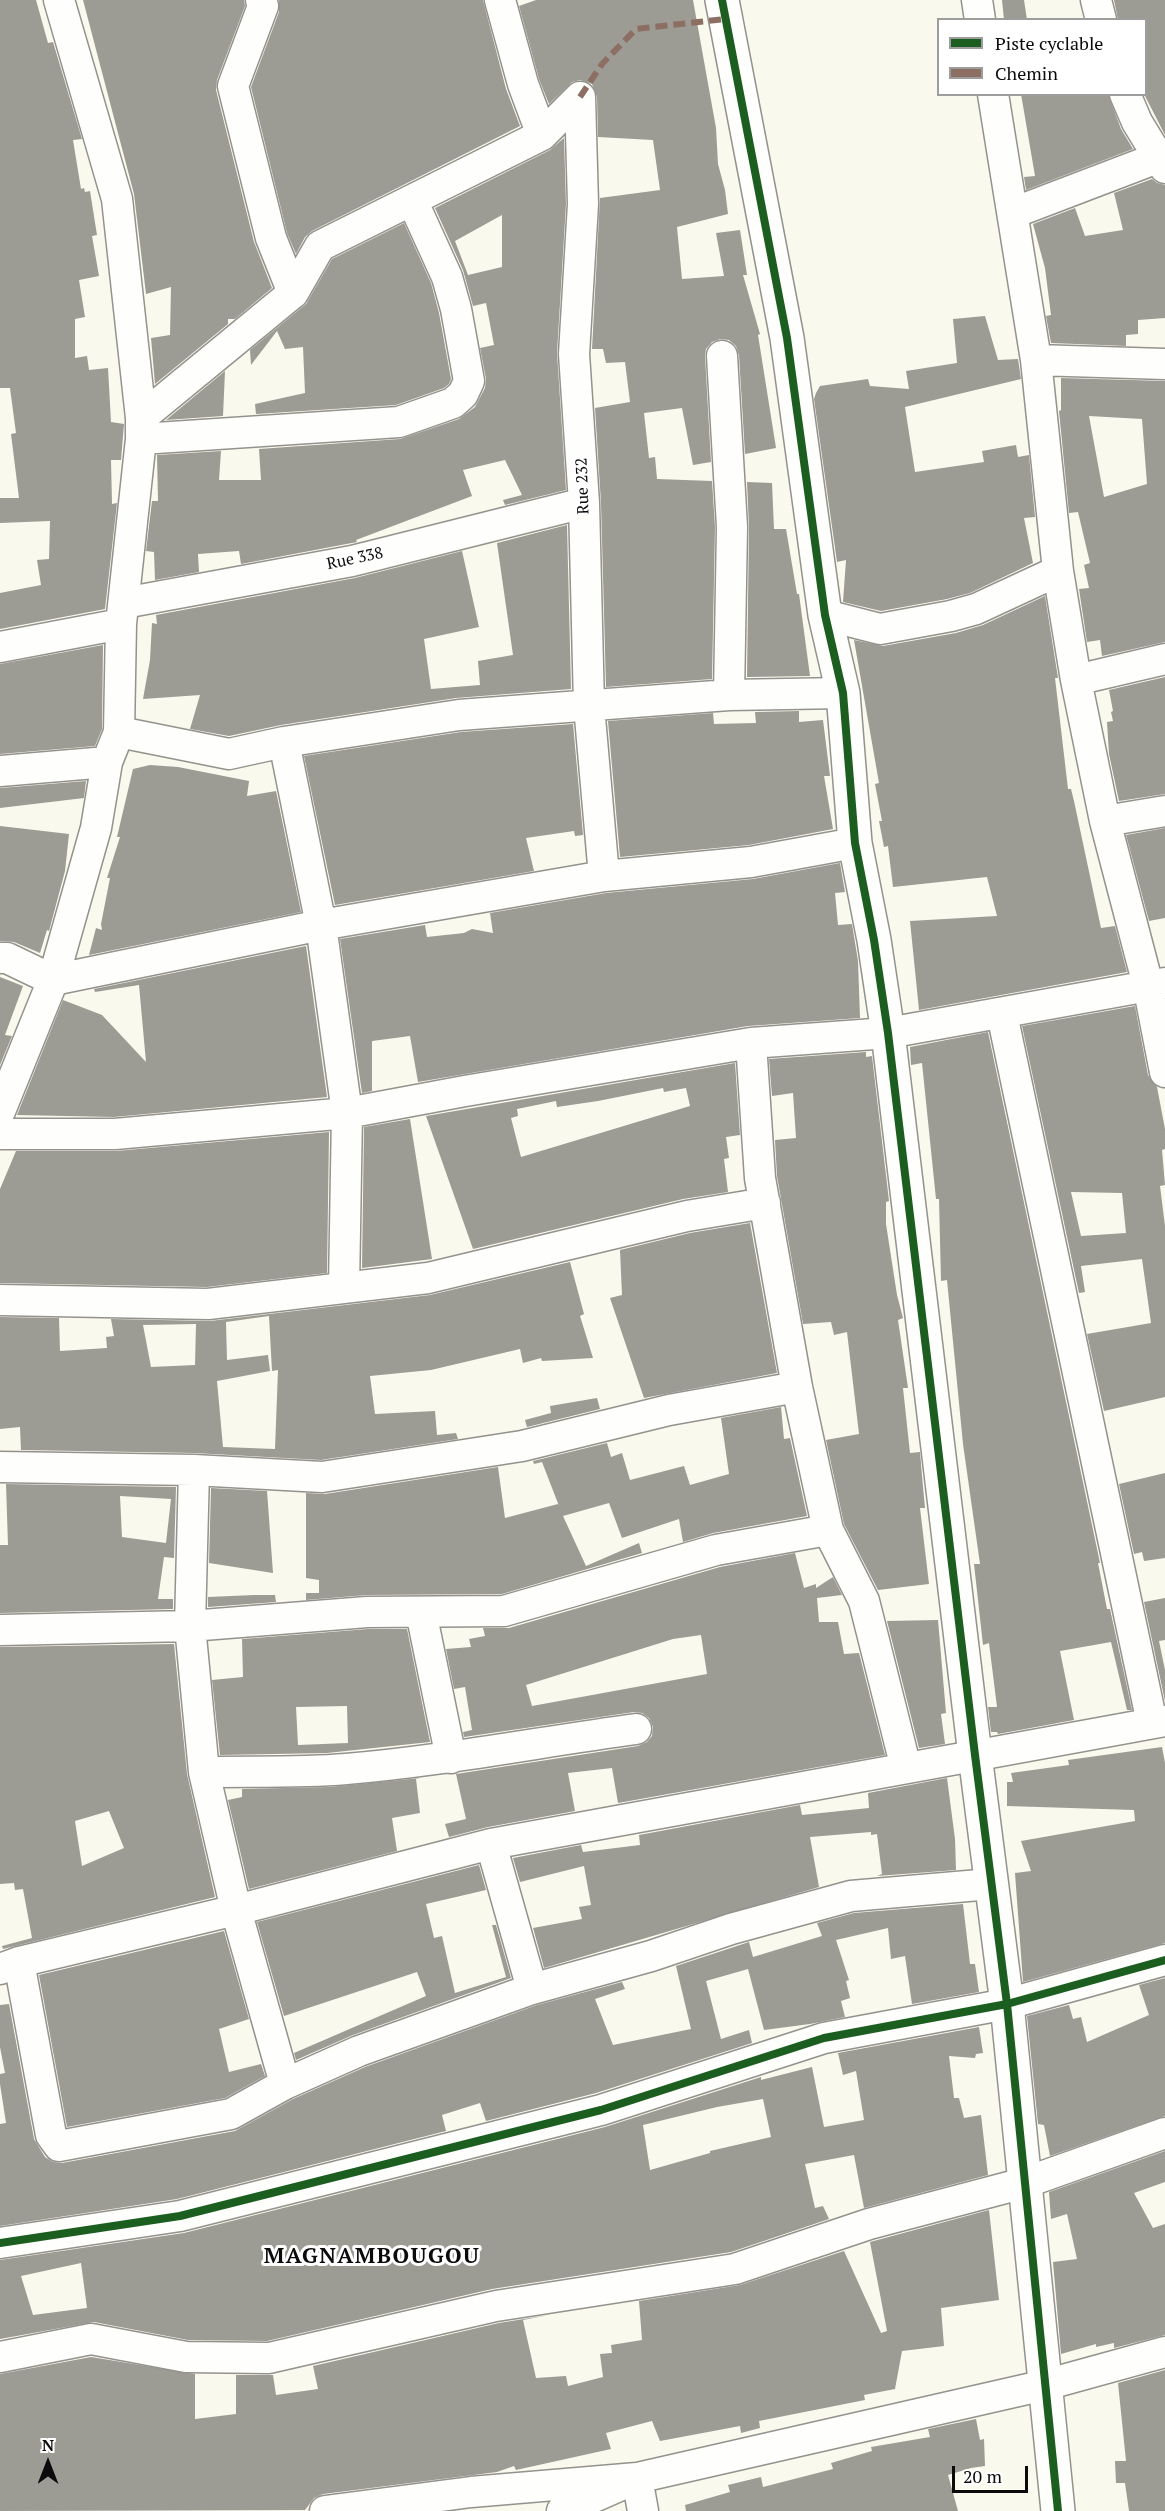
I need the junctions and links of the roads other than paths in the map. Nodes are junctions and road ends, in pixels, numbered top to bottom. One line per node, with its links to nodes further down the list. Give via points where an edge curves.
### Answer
1 (59, 0): 19 (street, via 117,199)
2 (261, 0): 15 (street, via 263,6 233,87 271,238)
3 (500, 0): 11 (street)
4 (722, 0): 23 (street, via 787,338)
5 (977, 0): 7 (street)
6 (1096, 0): 8 (street)
7 (980, 18)
8 (1100, 18)
9 (993, 96): 14 (street)
10 (1126, 96): 12 (street, via 1137,122)
11 (542, 135): 13 (street); 20 (street, Rue 232, via 580,97 583,204 574,354)
12 (1163, 160): 14 (street)
13 (412, 200): 15 (street, via 320,246); 19 (street, via 447,277 456,309 469,381 453,403 399,422)
14 (1014, 213): 17 (street)
15 (292, 293): 19 (street)
16 (722, 356): 28 (street, via 732,527)
17 (1036, 360): 18 (street); 21 (street)
18 (1165, 364)
19 (141, 428): 22 (street)
20 (584, 503): 22 (street, Rue 338); 29 (street, Rue 232)
21 (1058, 571): 23 (street, via 976,609 951,616 880,629); 26 (street)
22 (122, 614): 24 (street, Rue 338); 30 (street)
23 (825, 615): 27 (street)
24 (0, 647)
25 (1165, 659): 26 (street)
26 (1076, 680): 35 (street)
27 (843, 693): 28 (street); 36 (street)
28 (729, 696): 29 (street)
29 (589, 706): 31 (street, via 459,715); 37 (street, Rue 232)
30 (119, 732): 31 (street, via 229,754); 32 (street)
31 (284, 742): 38 (street)
32 (107, 762): 33 (street); 40 (street, via 96,828)
33 (0, 771)
34 (1165, 811): 35 (street)
35 (1105, 821): 41 (street)
36 (855, 843): 37 (street, via 751,862); 43 (street)
37 (604, 876): 38 (street)
38 (321, 925): 40 (street); 47 (street)
39 (0, 958): 40 (street)
40 (53, 980): 46 (street)
41 (1156, 984): 42 (street); 45 (street)
42 (1002, 1014): 43 (street); 59 (street)
43 (888, 1033): 44 (street); 61 (street)
44 (751, 1042): 47 (street); 49 (street)
45 (1165, 1072)
46 (0, 1111)
47 (347, 1113): 48 (street, via 116,1134); 50 (street)
48 (0, 1134)
49 (765, 1203): 50 (street, via 687,1216 428,1278); 52 (street)
50 (344, 1287): 51 (street, via 208,1304)
51 (0, 1300)
52 (797, 1388): 54 (street, via 669,1410 522,1446 322,1477); 55 (street)
53 (0, 1467): 54 (street)
54 (194, 1470): 57 (street)
55 (828, 1530): 56 (street, via 716,1550 504,1611); 63 (street, via 864,1601)
56 (421, 1612): 57 (street, via 367,1612); 62 (street)
57 (190, 1626): 58 (street); 64 (street)
58 (0, 1630)
59 (1159, 1722): 61 (street)
60 (636, 1729): 62 (street)
61 (975, 1755): 63 (street); 66 (street)
62 (451, 1758): 64 (street, via 343,1769)
63 (906, 1768): 65 (street)
64 (204, 1772): 67 (street)
65 (491, 1844): 67 (street); 70 (street)
66 (991, 1884): 70 (street, via 851,1896); 71 (street)
67 (236, 1910): 69 (street); 72 (street)
68 (1165, 1960): 71 (street)
69 (9, 1965): 72 (street, via 51,2135 59,2146 231,2114)
70 (532, 1989): 72 (street, via 359,2051)
71 (1007, 2004): 74 (street); 75 (street, via 824,2038 601,2110 180,2216)
72 (285, 2084)
73 (1165, 2133): 74 (street)
74 (1024, 2183): 77 (street, via 869,2223 735,2269 496,2306 268,2358 186,2357 91,2339); 78 (street)
75 (0, 2243)
76 (1165, 2352): 78 (street)
77 (0, 2357)
78 (1044, 2385): 79 (street); 83 (street)
79 (637, 2478): 80 (street, via 471,2492); 81 (street); 82 (street)
80 (325, 2511)
81 (562, 2511)
82 (643, 2511)
83 (1058, 2511)

